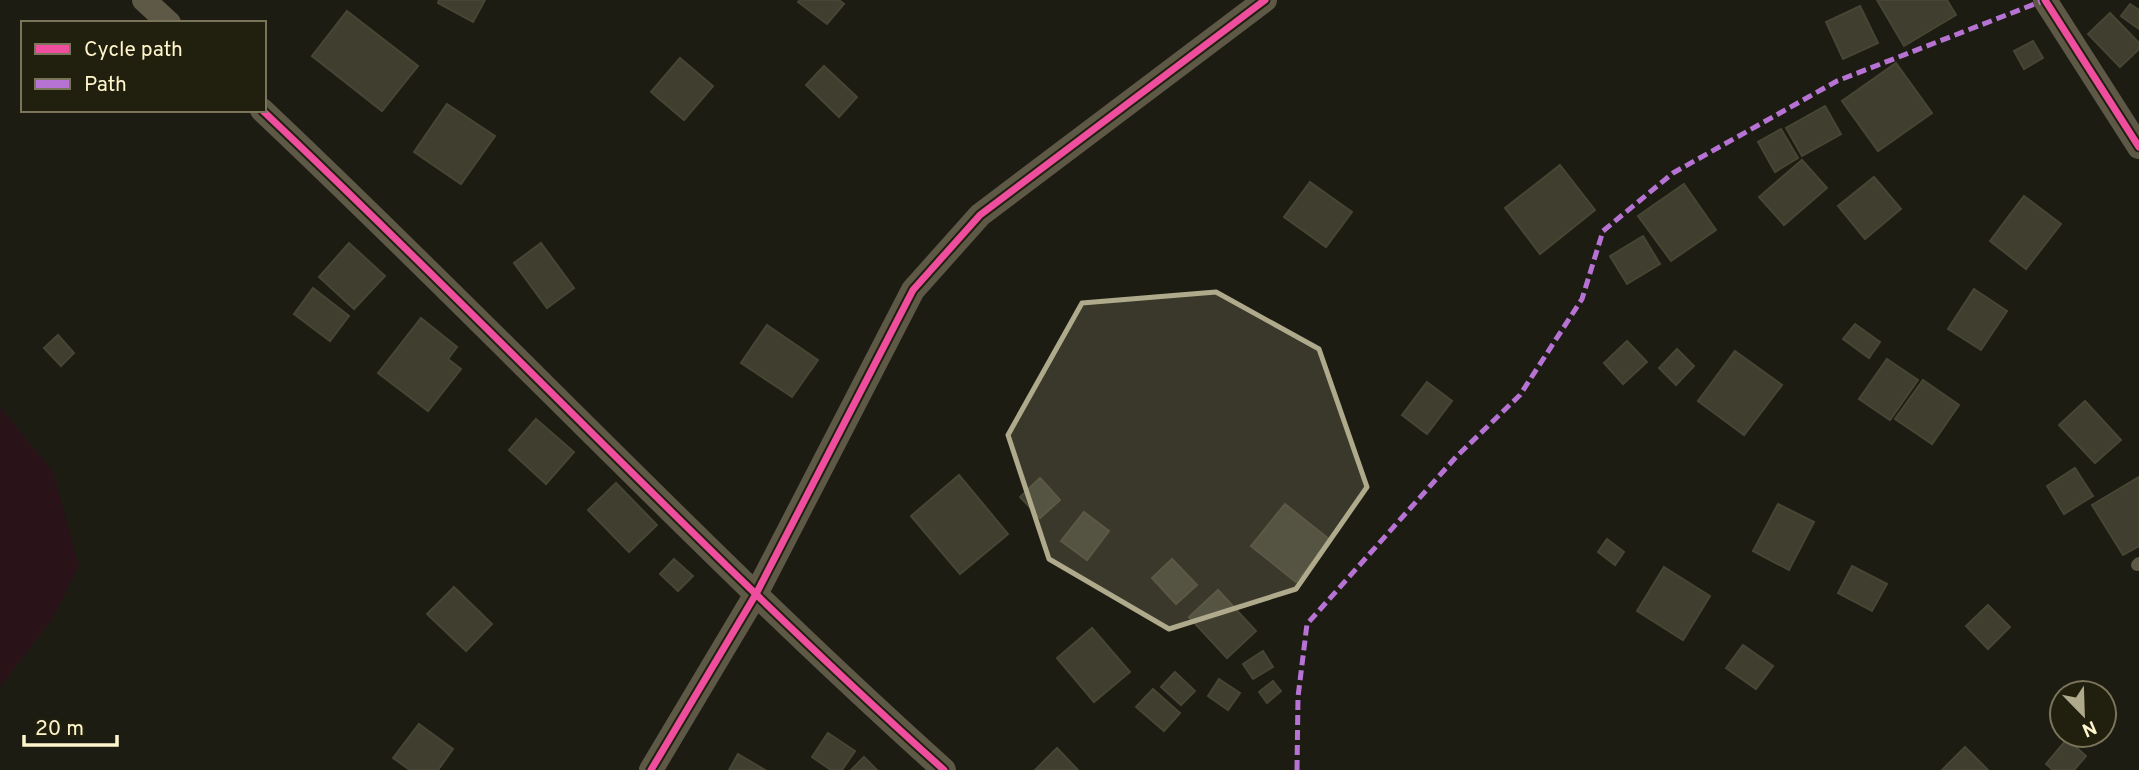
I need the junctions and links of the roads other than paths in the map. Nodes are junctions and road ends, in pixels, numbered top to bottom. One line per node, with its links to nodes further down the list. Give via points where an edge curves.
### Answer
1 (144, 0): 4 (street)
2 (1265, 0): 7 (street, via 980,215 913,290)
3 (2045, 0): 6 (street)
4 (167, 21)
5 (264, 112): 7 (street)
6 (2139, 147)
7 (756, 594): 8 (street); 9 (street)
8 (651, 770)
9 (944, 770)

